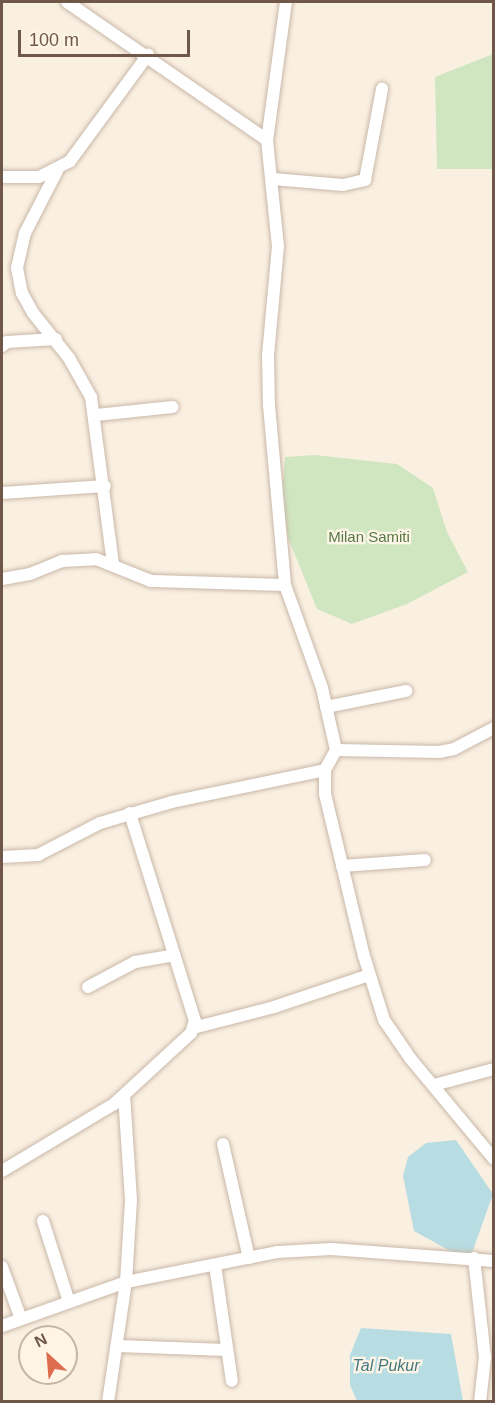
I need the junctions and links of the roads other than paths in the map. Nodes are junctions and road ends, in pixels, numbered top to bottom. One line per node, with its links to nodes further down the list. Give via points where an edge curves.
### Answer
1 (67, 2): 3 (street)
2 (286, 2): 5 (street)
3 (148, 55): 5 (street); 6 (street, via 70,161)
4 (382, 89): 8 (street, via 365,180 343,185)
5 (267, 140): 8 (street)
6 (57, 171): 7 (street, via 39,177); 9 (street, via 25,233 17,268 22,293)
7 (2, 177)
8 (273, 179): 17 (street, via 278,246 268,355 269,405)
9 (56, 339): 10 (street, via 7,342); 12 (street, via 85,382)
10 (2, 346)
11 (173, 407): 12 (street)
12 (96, 415): 13 (street)
13 (105, 486): 14 (street); 15 (street)
14 (2, 493)
15 (113, 563): 16 (street, via 96,559 62,561 30,574); 17 (street, via 151,581)
16 (2, 579)
17 (285, 585): 19 (street)
18 (406, 691): 19 (street)
19 (326, 707): 21 (street)
20 (494, 728): 21 (street, via 454,749 439,752)
21 (336, 750): 22 (street)
22 (325, 770): 23 (street); 26 (street, via 325,794)
23 (130, 813): 24 (street, via 79,832 38,855); 27 (street)
24 (2, 857)
25 (425, 860): 26 (street)
26 (342, 866): 28 (street)
27 (174, 955): 29 (street, via 135,962); 30 (street, via 195,1021)
28 (369, 975): 30 (street, via 274,1008); 32 (street, via 384,1020)
29 (88, 987)
30 (193, 1028): 33 (street, via 183,1044)
31 (494, 1069): 32 (street)
32 (434, 1085): 35 (street)
33 (124, 1095): 36 (street); 43 (street, via 131,1200)
34 (223, 1144): 38 (street)
35 (494, 1159)
36 (2, 1171)
37 (43, 1221): 44 (street)
38 (249, 1258): 39 (street, via 305,1249); 41 (street)
39 (474, 1258): 40 (street); 51 (street, via 485,1357)
40 (494, 1261)
41 (215, 1264): 43 (street); 48 (street)
42 (2, 1267): 45 (street)
43 (126, 1282): 44 (street); 47 (street)
44 (69, 1302): 45 (street)
45 (21, 1319): 46 (street)
46 (2, 1326)
47 (117, 1346): 48 (street); 50 (street)
48 (227, 1350): 49 (street)
49 (232, 1381)
50 (108, 1401)
51 (480, 1401)

